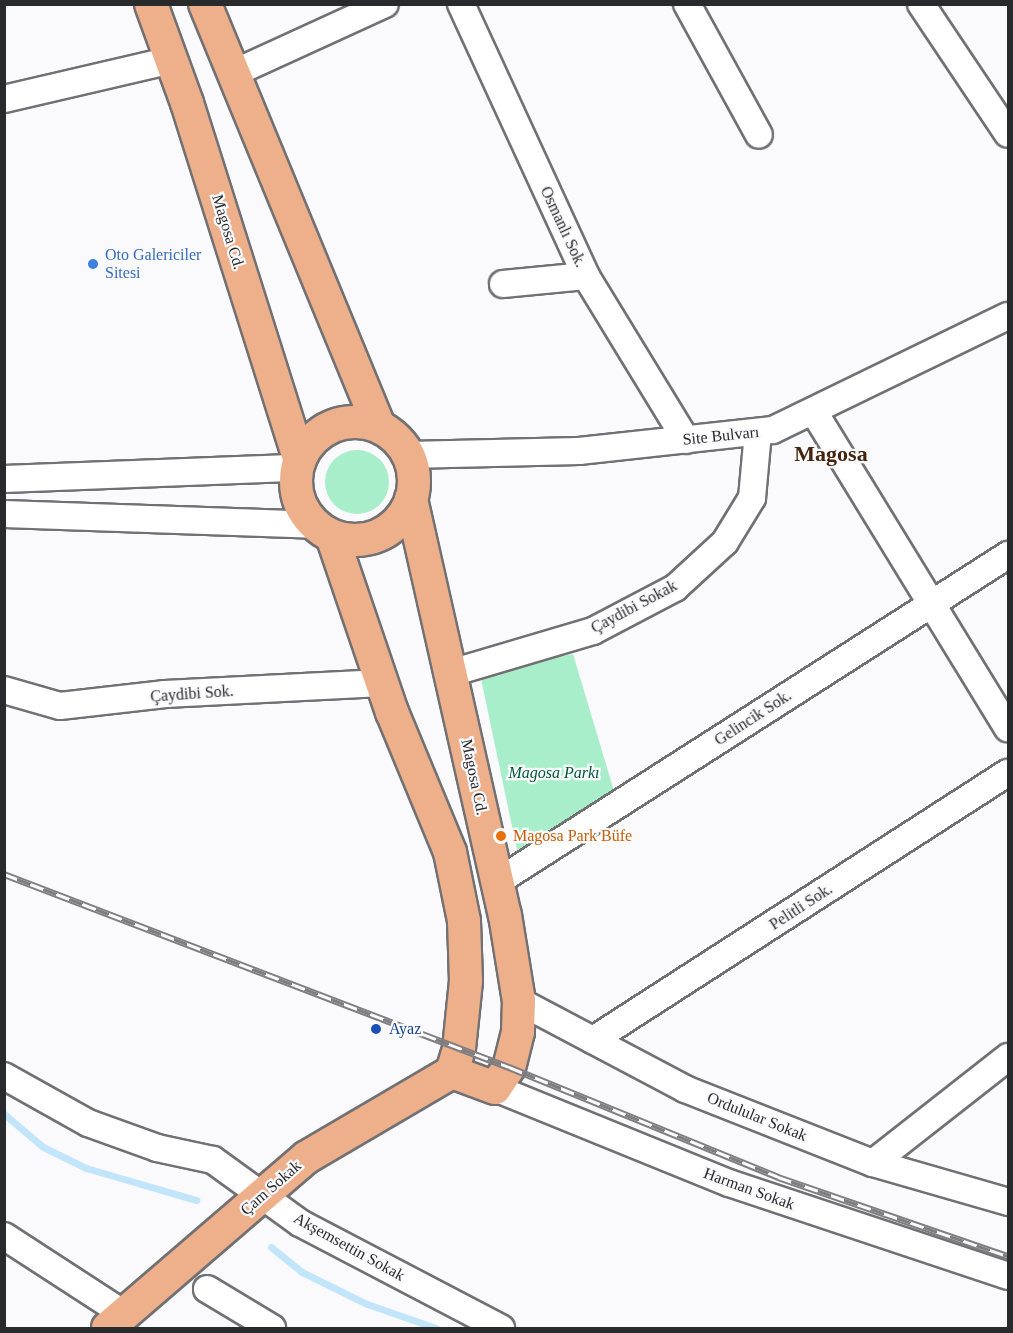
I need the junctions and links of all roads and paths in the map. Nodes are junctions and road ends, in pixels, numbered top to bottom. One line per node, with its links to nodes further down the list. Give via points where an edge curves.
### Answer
1 (151, 4): 7 (main road, Magosa Cd.)
2 (205, 4): 8 (main road)
3 (385, 4): 8 (street)
4 (461, 4): 12 (street, Osmanlı Sok.)
5 (687, 4): 11 (street)
6 (921, 4): 10 (street)
7 (171, 60): 9 (street); 20 (main road, Magosa Cd.)
8 (232, 74): 16 (main road)
9 (4, 99)
10 (1008, 134)
11 (759, 135)
12 (586, 276): 13 (street); 18 (street, Osmanlı Sok.)
13 (502, 285)
14 (1008, 316): 15 (street, Site Bulvarı)
15 (814, 412): 17 (street, Site Bulvarı, via 773,430); 26 (street)
16 (379, 426): 19 (main road, via 393,435); 20 (main road, via 363,422 330,427 305,449)
17 (758, 432): 18 (street, Site Bulvarı); 27 (street, Çaydibi Sokak, via 752,498 725,542 675,588 593,631)
18 (686, 440): 19 (street, Site Bulvarı, via 579,451)
19 (408, 455): 22 (main road, via 414,482)
20 (298, 464): 21 (street); 24 (main road, via 296,488 302,508)
21 (4, 479)
22 (411, 499): 24 (main road, via 390,529 372,538 351,540); 27 (main road, Magosa Cd.)
23 (4, 514): 24 (street)
24 (323, 530): 28 (main road)
25 (1008, 555): 26 (street, Gelincik Sok.)
26 (932, 604): 30 (street); 32 (street, Gelincik Sok.)
27 (451, 674): 32 (main road, Magosa Cd.)
28 (382, 683): 29 (street, Çaydibi Sok., via 165,694 60,706); 36 (main road, via 450,852 464,921 466,981 459,1049)
29 (4, 690)
30 (1008, 728)
31 (1008, 773): 34 (street, Pelitli Sok.)
32 (498, 882): 33 (main road, Magosa Cd.)
33 (519, 1001): 34 (street, Ordulular Sokak); 38 (main road, Magosa Cd., via 518,1032 510,1067)
34 (593, 1040): 39 (street, Ordulular Sokak, via 685,1089)
35 (1008, 1057): 39 (street)
36 (452, 1072): 38 (main road); 40 (main road, Çam Sokak, via 307,1157)
37 (4, 1076): 40 (street, Akşemsettin Sokak, via 88,1123 157,1148 213,1160)
38 (495, 1088): 43 (street, Harman Sokak, via 729,1183)
39 (873, 1164): 41 (street, Ordulular Sokak)
40 (263, 1196): 45 (main road, Çam Sokak); 47 (street, Akşemsettin Sokak, via 300,1223)
41 (1008, 1202)
42 (4, 1236): 45 (street)
43 (1008, 1276)
44 (207, 1289): 46 (street)
45 (116, 1321)
46 (273, 1329)
47 (501, 1329)

